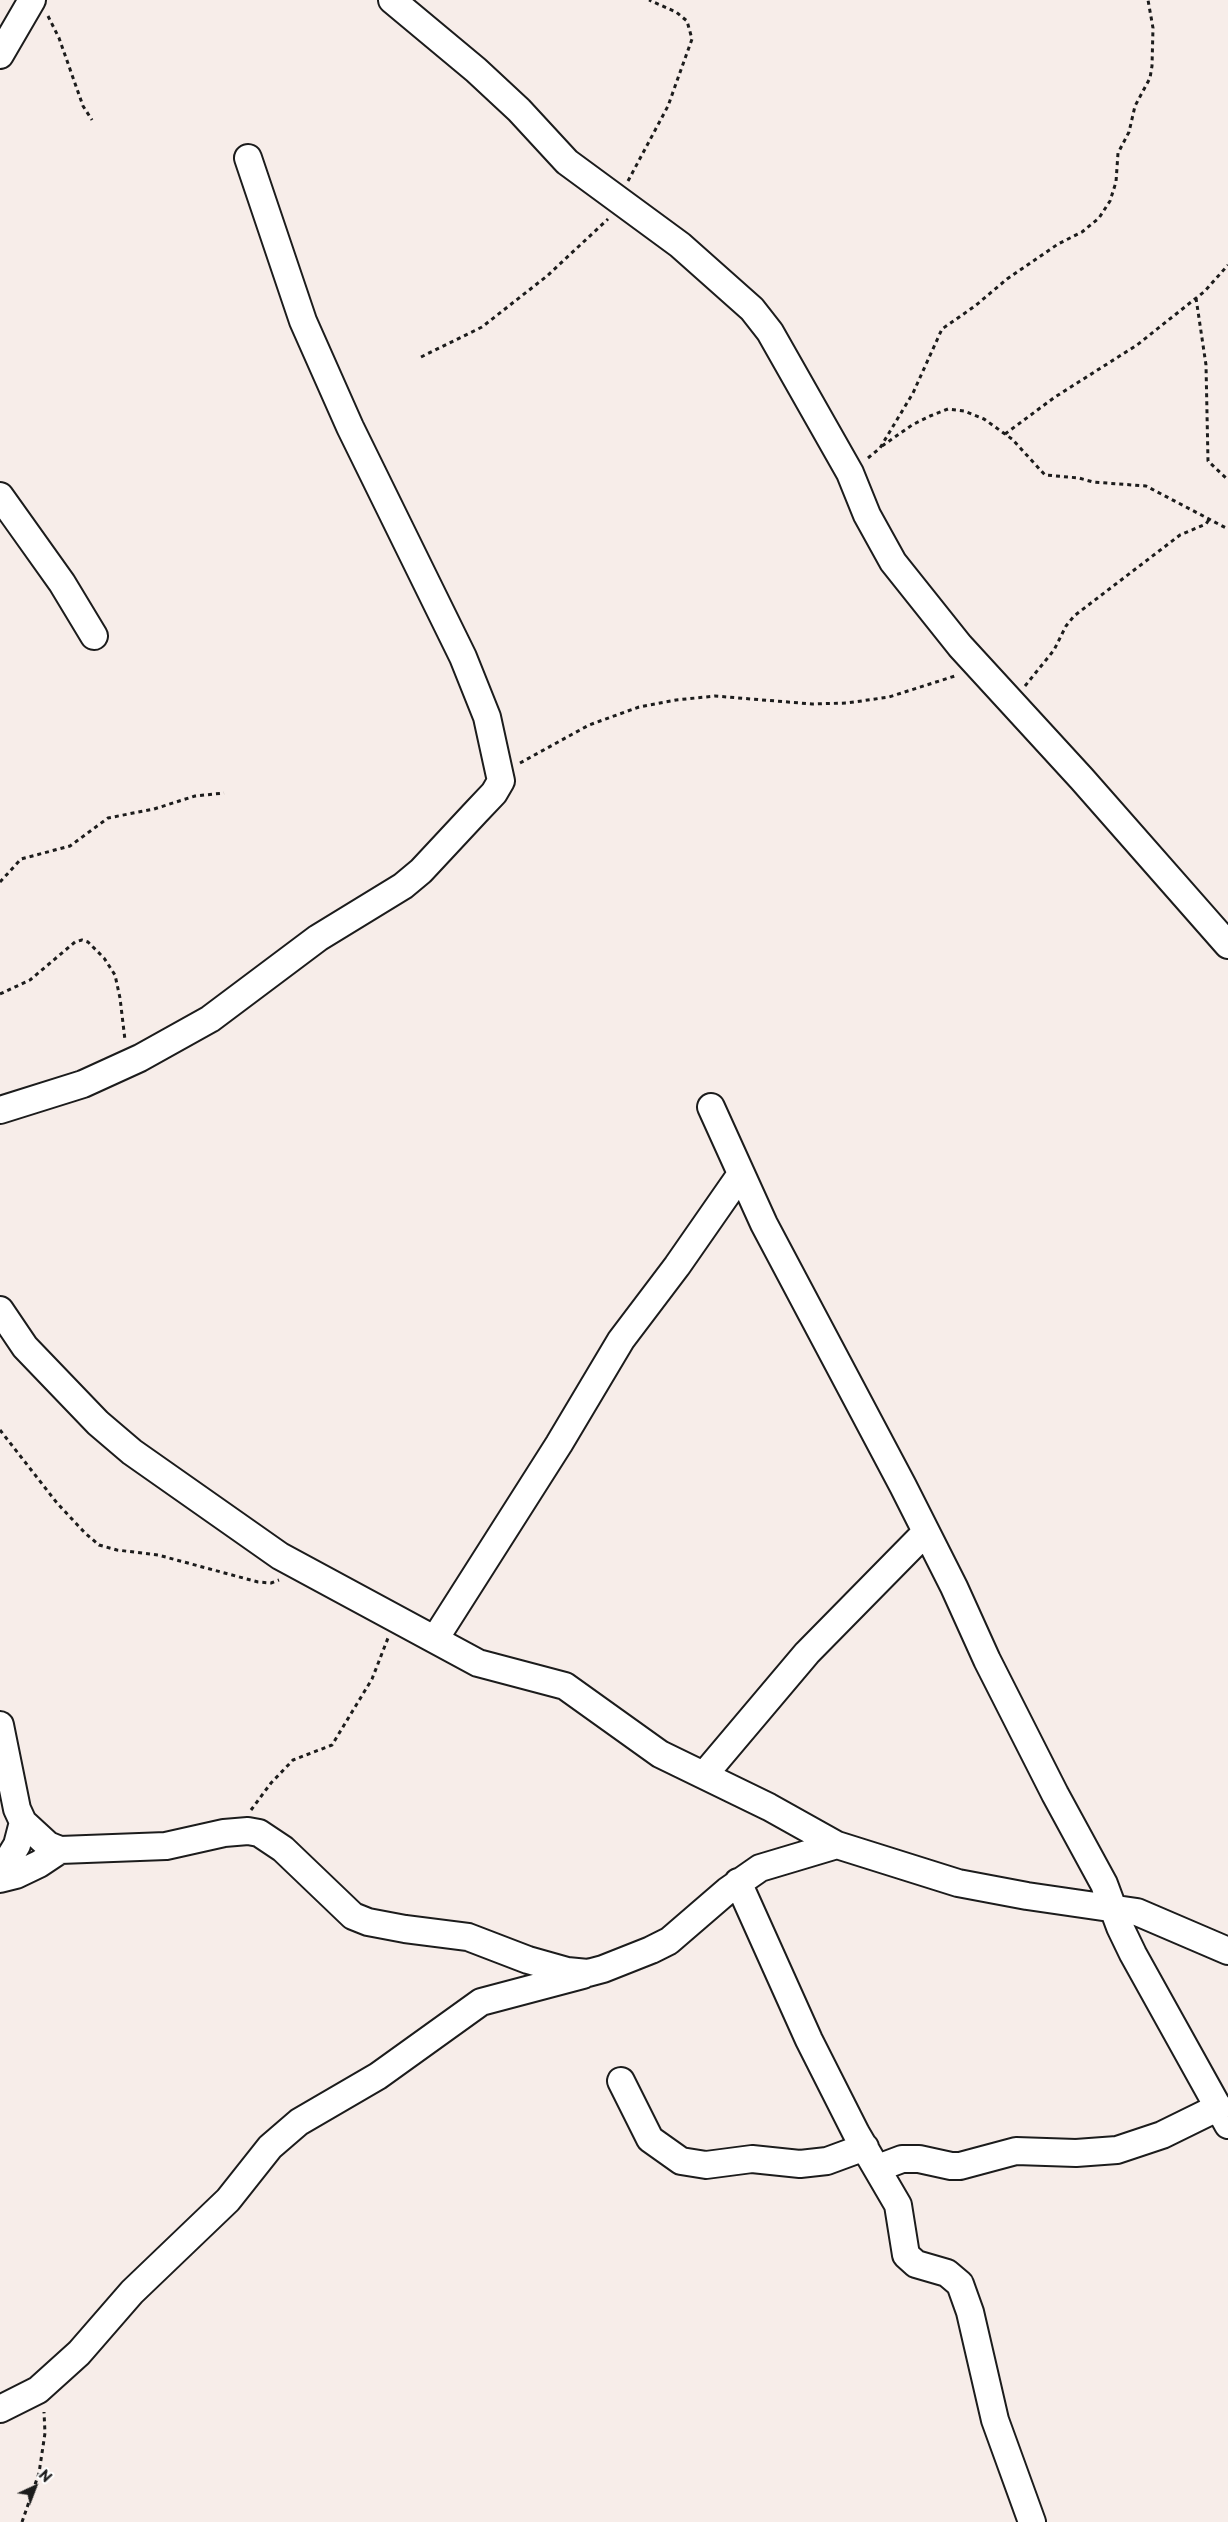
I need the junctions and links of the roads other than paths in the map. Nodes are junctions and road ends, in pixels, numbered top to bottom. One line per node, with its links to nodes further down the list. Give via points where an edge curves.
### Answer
1 (392, 0): 7 (street, via 476,70 567,162 698,260 760,318 850,473 866,515 893,562 980,668)
2 (39, 7): 3 (street)
3 (0, 55)
4 (248, 158): 9 (street, via 303,321 350,427 463,658 487,717 501,781 494,793 403,886 318,938 210,1019 83,1084)
5 (0, 496): 6 (street, via 62,583)
6 (94, 636)
7 (1228, 945)
8 (711, 1107): 10 (street)
9 (0, 1110)
10 (742, 1174): 13 (street, via 790,1273); 14 (street, via 621,1340)
11 (0, 1310): 12 (street)
12 (13, 1346): 14 (street, via 121,1444 176,1484 303,1569)
13 (926, 1532): 16 (street, via 808,1653); 23 (street, via 987,1660)
14 (435, 1639): 16 (street, via 478,1663 566,1686 660,1754)
15 (0, 1725): 17 (street, via 17,1808)
16 (704, 1775): 18 (street)
17 (23, 1822): 19 (street, via 41,1841); 20 (street, via 17,1846)
18 (837, 1845): 22 (street, via 760,1868); 23 (street, via 958,1883)
19 (60, 1850): 21 (street, via 39,1864); 25 (street, via 166,1846 236,1830 259,1833 283,1849 342,1907 360,1919 405,1929 468,1936 535,1962)
20 (0, 1873)
21 (0, 1879)
22 (738, 1882): 25 (street, via 669,1941); 28 (street, via 809,2040)
23 (1113, 1907): 24 (street, via 1136,1912); 27 (street, via 1133,1954)
24 (1228, 1951)
25 (588, 1973): 29 (street, via 481,2002 378,2076 299,2122 270,2147 228,2200 132,2292 79,2354 38,2390)
26 (621, 2081): 28 (street, via 650,2139 681,2161 706,2164 752,2159 800,2164)
27 (1223, 2116): 28 (street, via 1117,2150 1076,2153 1016,2151 960,2166 928,2160)
28 (871, 2158): 30 (street, via 898,2205 905,2251 910,2260 947,2273 960,2284 970,2312 995,2420)
29 (0, 2410)
30 (1032, 2522)

